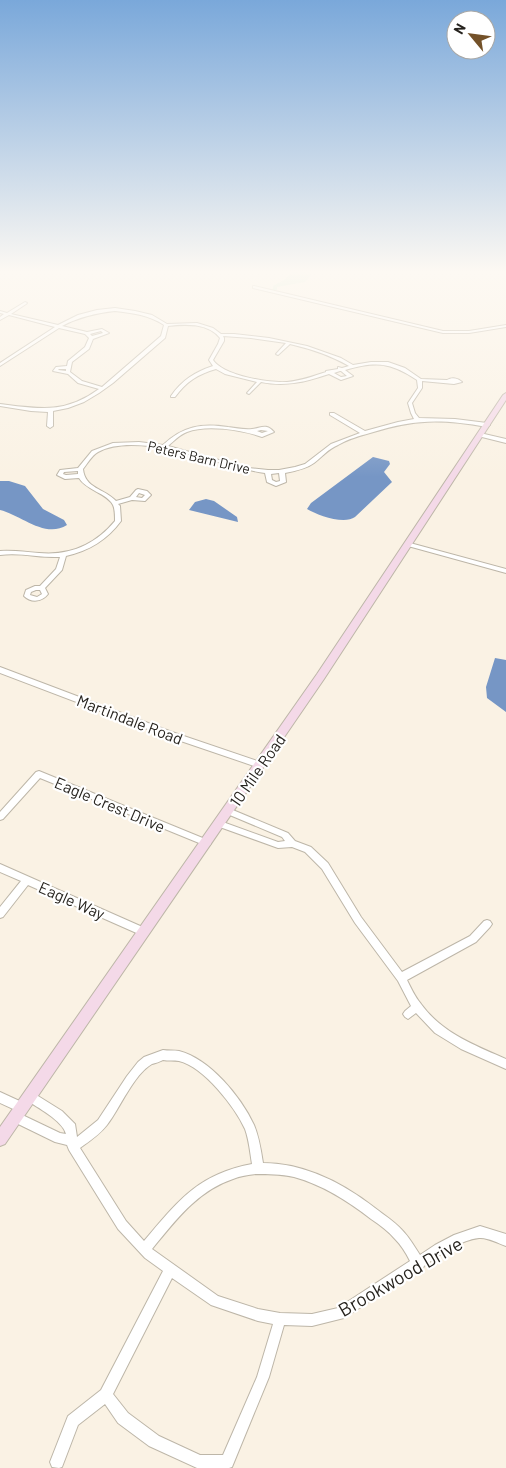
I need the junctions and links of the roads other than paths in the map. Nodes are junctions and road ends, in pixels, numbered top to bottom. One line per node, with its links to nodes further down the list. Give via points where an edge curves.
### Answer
1 (37, 341): 8 (street)
2 (90, 341): 16 (street, via 88,348 70,362 68,370 80,382)
3 (159, 341): 16 (street)
4 (220, 341): 10 (street, via 211,360)
5 (271, 341): 6 (street)
6 (288, 344): 7 (street); 9 (street, via 328,352)
7 (278, 354)
8 (0, 365)
9 (351, 365): 11 (street); 13 (street, via 392,365 413,373)
10 (216, 368): 14 (street); 19 (street, via 190,376)
11 (340, 368): 12 (street); 12 (street, via 351,376 341,378)
12 (328, 372): 14 (street, via 288,383)
13 (420, 380): 15 (street); 23 (street, via 420,388 410,403)
14 (260, 381): 17 (street)
15 (449, 381)
16 (101, 388): 21 (street, via 78,404)
17 (249, 392)
18 (506, 395): 25 (main road, 10 Mile Road)
19 (172, 396)
20 (0, 405): 21 (street)
21 (51, 410): 24 (street)
22 (332, 414): 27 (street)
23 (417, 419): 25 (street, Peters Barn Drive); 27 (street, Peters Barn Drive)
24 (50, 426)
25 (484, 430): 28 (street, Peters Barn Drive); 36 (main road, 10 Mile Road)
26 (253, 431): 29 (street, via 226,426 200,427 177,436)
27 (364, 433): 31 (street, Peters Barn Drive, via 333,445 307,465)
28 (506, 441)
29 (164, 447): 30 (street, Peters Barn Drive, via 134,442 116,444 91,455); 32 (street, Peters Barn Drive)
30 (80, 469): 33 (street); 33 (street, Peters Barn Drive, via 60,474)
31 (282, 471): 32 (street, Peters Barn Drive); 32 (street, Peters Barn Drive, via 283,482 276,484 269,481)
32 (268, 472)
33 (80, 476): 35 (street, Peters Barn Drive, via 90,488)
34 (132, 498): 35 (street)
35 (116, 503): 38 (street, via 119,516 107,534 93,545)
36 (410, 545): 39 (street); 42 (main road, 10 Mile Road)
37 (0, 553): 38 (street)
38 (63, 555): 40 (street, via 60,569)
39 (506, 571)
40 (42, 588)
41 (0, 670): 42 (street, Martindale Road)
42 (260, 765): 43 (main road, 10 Mile Road)
43 (228, 812): 45 (main road, 10 Mile Road); 47 (street, via 285,835)
44 (0, 817): 46 (street, Eagle Crest Drive, via 39,774)
45 (220, 824): 46 (main road, 10 Mile Road); 47 (street, via 278,845)
46 (207, 843): 52 (main road, 10 Mile Road)
47 (292, 844): 53 (street, via 308,849 325,866 354,922)
48 (0, 868): 49 (street, Eagle Way)
49 (27, 880): 50 (street); 52 (street, Eagle Way)
50 (0, 914)
51 (487, 924): 53 (street, via 474,939)
52 (144, 932): 58 (main road, 10 Mile Road)
53 (401, 978): 54 (street)
54 (417, 1007): 55 (street); 56 (street, via 438,1030)
55 (408, 1014)
56 (506, 1064)
57 (0, 1097): 58 (street)
58 (23, 1107): 59 (main road, 10 Mile Road); 60 (street, via 59,1138); 60 (street, Brookwood Drive, via 58,1115 71,1128)
59 (0, 1139)
60 (72, 1143): 61 (street, via 95,1131 147,1061 163,1054 175,1055 209,1073 223,1086 249,1127); 63 (street, Brookwood Drive, via 122,1225)
61 (258, 1168): 63 (street, via 236,1172 201,1190 174,1215); 64 (street, via 276,1168 308,1176 358,1201 402,1238)
62 (506, 1240): 64 (street, Brookwood Drive, via 480,1232 447,1245)
63 (145, 1250): 65 (street, Brookwood Drive)
64 (419, 1264): 66 (street, Brookwood Drive, via 340,1314 312,1320)
65 (170, 1270): 66 (street, Brookwood Drive, via 215,1300); 67 (street)
66 (280, 1319): 67 (street, via 260,1386 227,1462 199,1462 154,1441 123,1418)
67 (106, 1395): 68 (street, via 74,1421)
68 (57, 1462)

